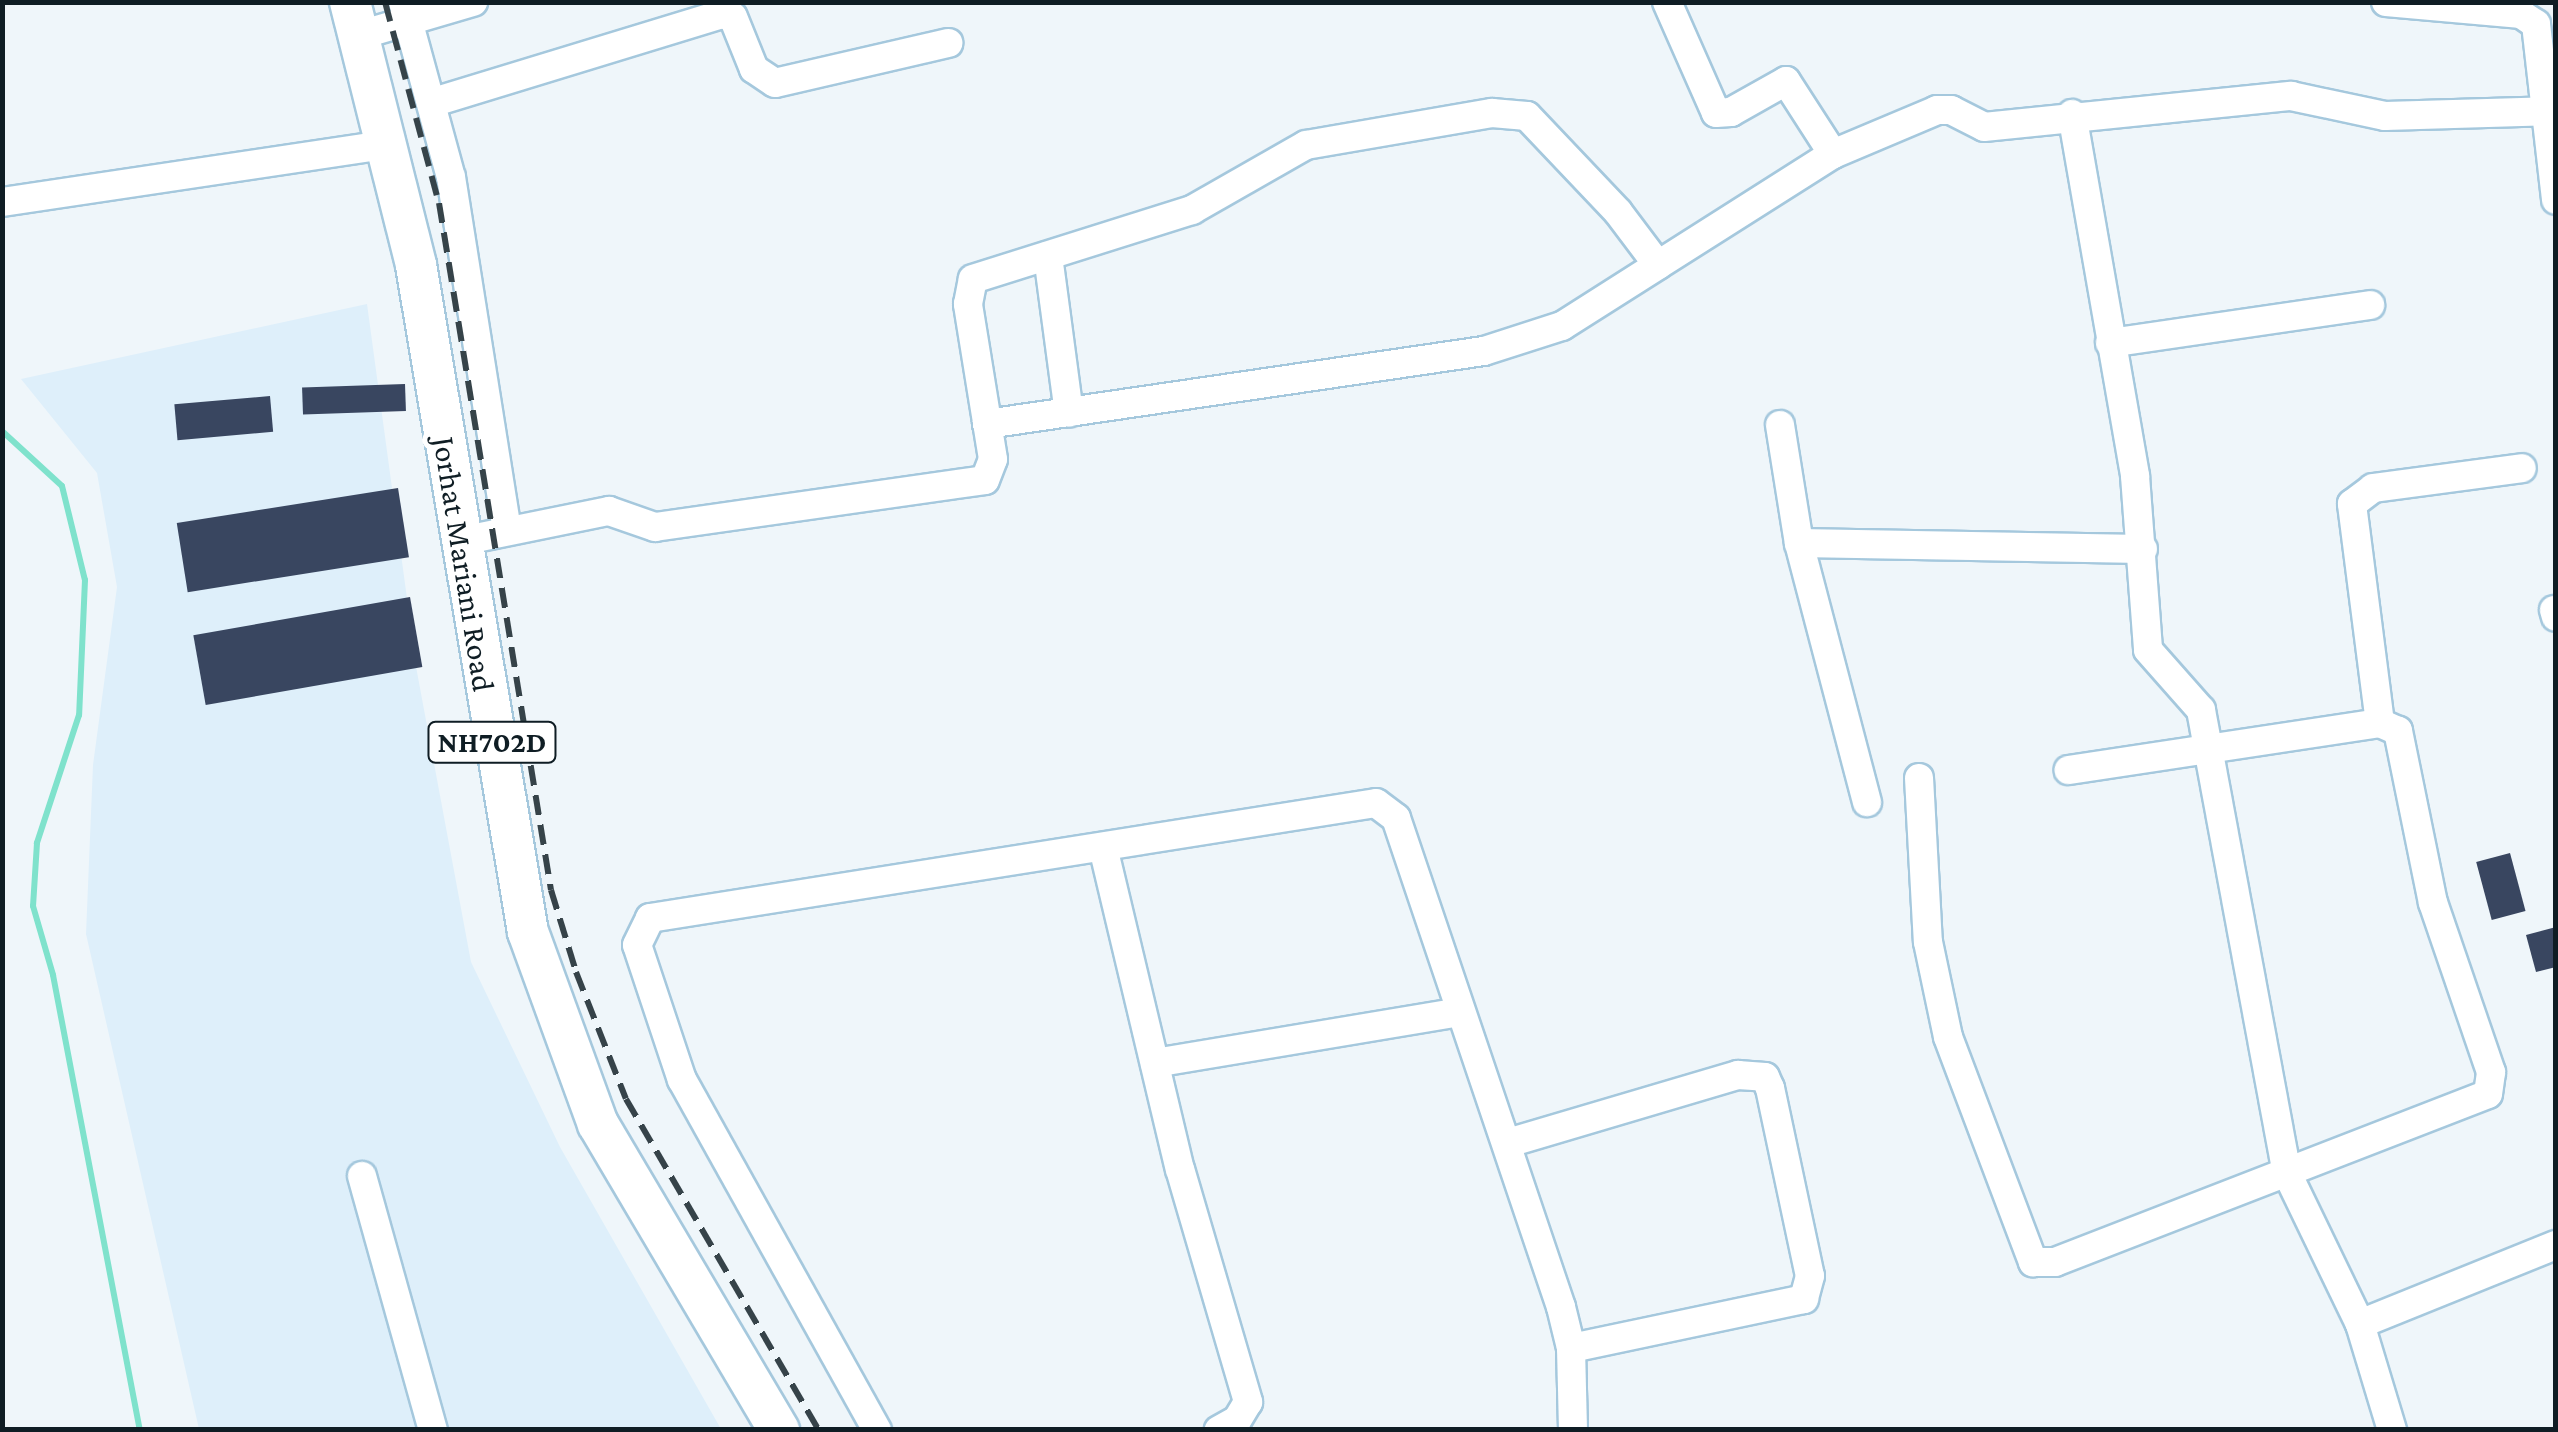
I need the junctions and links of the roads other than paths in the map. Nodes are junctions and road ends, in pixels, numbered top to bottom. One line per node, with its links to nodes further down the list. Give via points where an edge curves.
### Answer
1 (472, 2): 4 (street)
2 (1667, 2): 11 (street, via 1716,113 1731,112 1786,81)
3 (2386, 2): 8 (street, via 2530,18 2540,36)
4 (406, 12): 5 (street); 7 (street)
5 (355, 19): 10 (highway, Jorhat Mariani Road / NH702D)
6 (948, 43): 7 (street, via 775,83 754,69 742,28 721,14)
7 (434, 102): 22 (street, via 468,262)
8 (2552, 112): 9 (street, via 2385,116 2291,96); 12 (street)
9 (2072, 114): 11 (street, via 1984,127 1937,110); 17 (street)
10 (388, 144): 13 (street); 23 (highway, Jorhat Mariani Road / NH702D, via 434,364)
11 (1833, 154): 15 (street)
12 (2556, 200)
13 (2, 202)
14 (1048, 256): 15 (street, via 1207,203 1287,150 1512,112 1544,130); 18 (street); 19 (street, via 986,274 968,289)
15 (1658, 265): 18 (street, via 1562,326 1484,352)
16 (2370, 305): 17 (street)
17 (2110, 343): 25 (street)
18 (1070, 412): 19 (street)
19 (987, 424): 22 (street, via 991,472 973,486 655,527 618,510)
20 (1780, 425): 24 (street)
21 (2522, 468): 28 (street, via 2373,488 2352,504)
22 (506, 531): 23 (street)
23 (461, 541): 43 (highway, Jorhat Mariani Road / NH702D, via 511,853 528,932 568,1052 598,1124)
24 (1799, 543): 25 (street); 32 (street)
25 (2143, 549): 29 (street, via 2148,650 2196,698)
26 (2554, 610): 27 (street)
27 (2556, 617)
28 (2380, 723): 29 (street); 37 (street, via 2401,738 2432,903 2492,1084 2476,1101)
29 (2213, 751): 30 (street); 37 (street)
30 (2069, 770)
31 (1919, 778): 37 (street, via 1923,895 1948,1037 2032,1262 2056,1262)
32 (1867, 802)
33 (1103, 846): 34 (street, via 1355,804 1388,807); 35 (street); 44 (street, via 650,918 641,929 640,961 701,1120)
34 (1460, 1012): 35 (street); 36 (street)
35 (1155, 1064): 45 (street, via 1248,1402 1237,1420)
36 (1508, 1143): 41 (street); 41 (street, via 1738,1075 1765,1078 1770,1088 1810,1276 1804,1299)
37 (2287, 1173): 40 (street)
38 (362, 1176): 42 (street)
39 (2556, 1245): 40 (street)
40 (2360, 1324): 47 (street)
41 (1570, 1348): 46 (street)
42 (433, 1430)
43 (779, 1430)
44 (878, 1430)
45 (1219, 1430)
46 (1573, 1430)
47 (2392, 1430)

